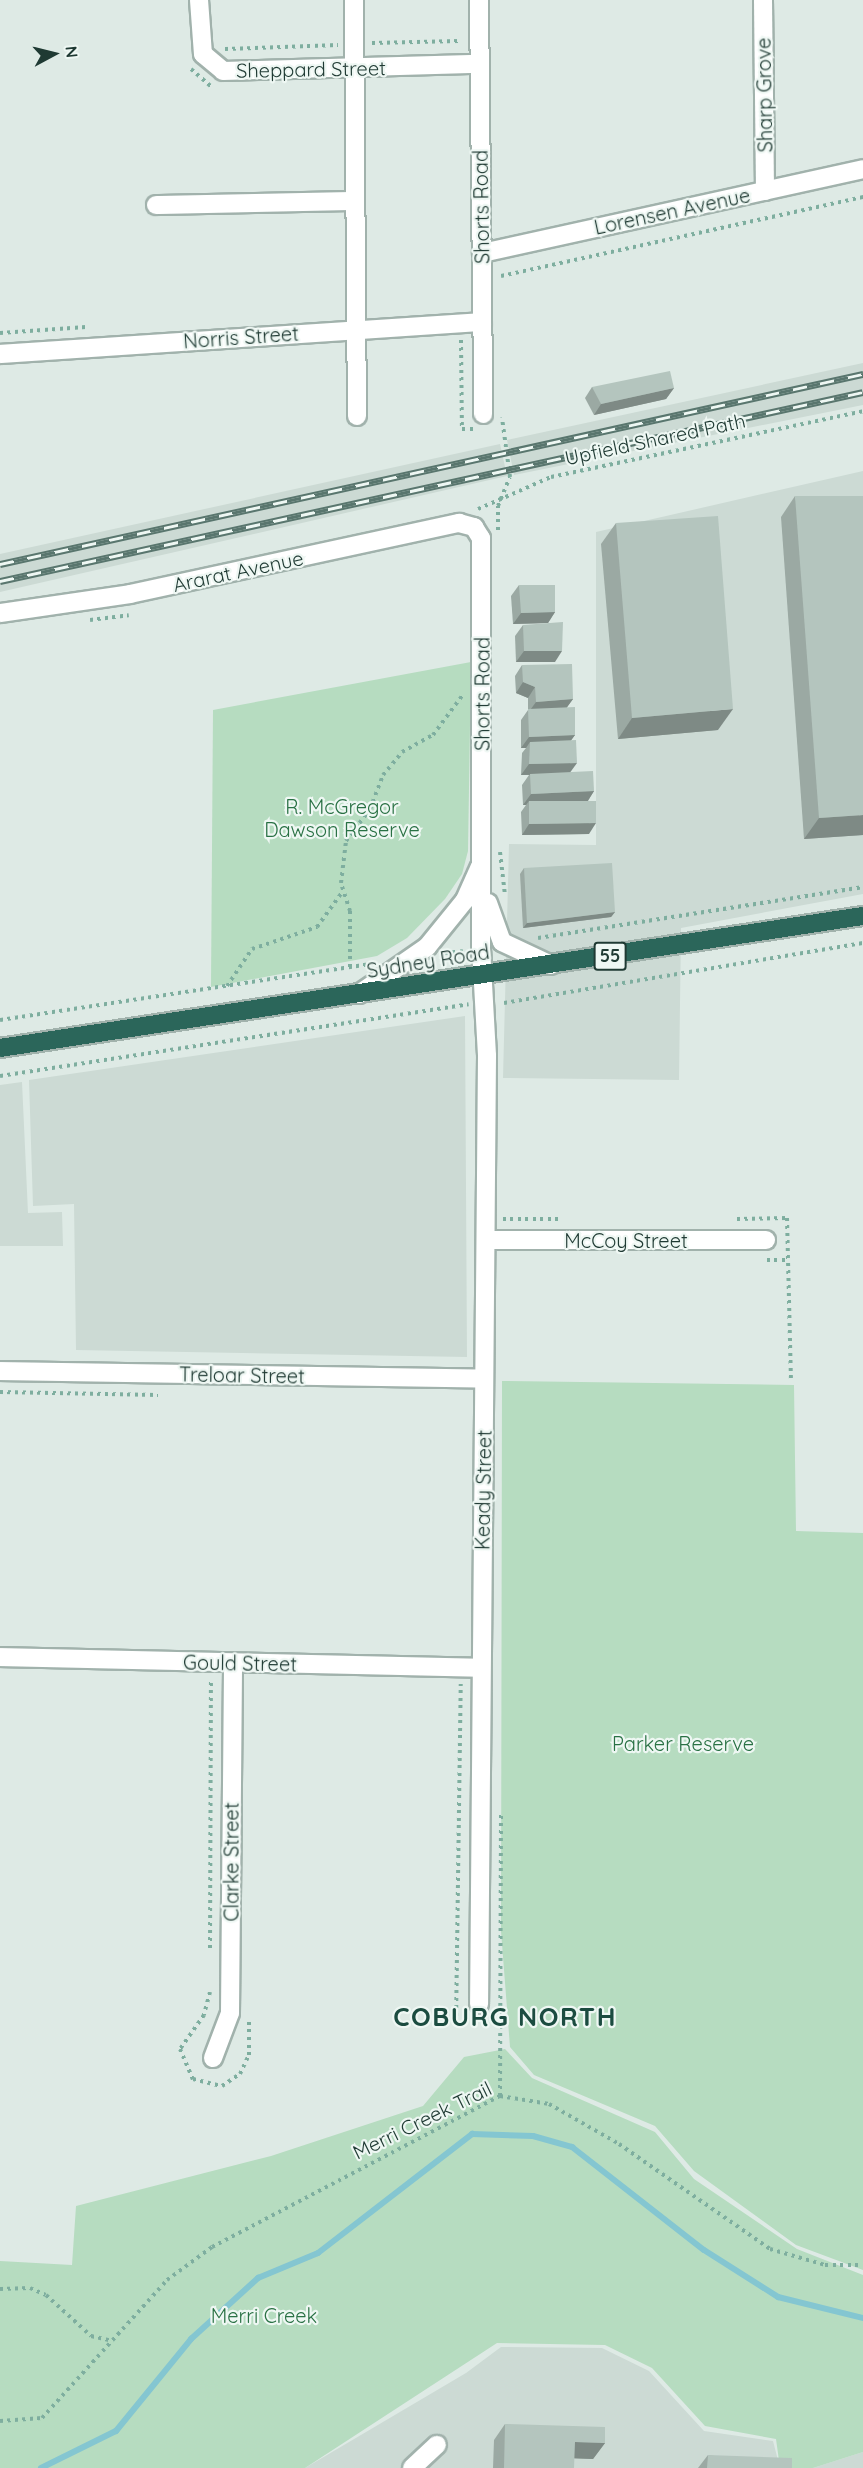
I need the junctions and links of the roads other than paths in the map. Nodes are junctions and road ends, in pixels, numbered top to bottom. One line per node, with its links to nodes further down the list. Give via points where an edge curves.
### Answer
1 (199, 0): 6 (street, Sheppard Street, via 203,54 216,68)
2 (354, 0): 6 (street)
3 (479, 0): 5 (street, Shorts Road)
4 (763, 0): 8 (street, Sharp Grove)
5 (479, 64): 6 (street, Sheppard Street); 11 (street, Shorts Road)
6 (355, 68): 9 (street)
7 (863, 169): 8 (street, Lorensen Avenue)
8 (765, 191): 11 (street, Lorensen Avenue)
9 (354, 201): 10 (street); 13 (street)
10 (156, 205)
11 (482, 253): 12 (street, Shorts Road)
12 (482, 322): 13 (street, Norris Street); 15 (street, Shorts Road)
13 (357, 329): 14 (street, Norris Street); 16 (street)
14 (0, 354)
15 (483, 414)
16 (357, 416)
17 (472, 526): 18 (street, Ararat Avenue, via 459,523 130,594); 19 (street, Shorts Road, via 482,545)
18 (0, 613)
19 (482, 872): 21 (street, Shorts Road, via 502,942); 22 (street, Shorts Road); 23 (street, via 428,947)
20 (863, 916): 21 (highway, Sydney Road / 55)
21 (552, 965): 22 (highway, Sydney Road / 55)
22 (483, 976): 23 (highway, Sydney Road / 55); 25 (street, Keady Street)
23 (357, 995): 24 (highway, Sydney Road / 55)
24 (0, 1048)
25 (486, 1240): 26 (street, McCoy Street); 28 (street, Keady Street)
26 (766, 1240)
27 (0, 1371): 28 (street, Treloar Street)
28 (484, 1379): 31 (street, Keady Street)
29 (0, 1657): 30 (street, Gould Street)
30 (233, 1663): 31 (street, Gould Street); 33 (street, Clarke Street, via 230,2013)
31 (481, 1668): 32 (street, Keady Street)
32 (479, 2004)
33 (213, 2058)
34 (437, 2445): 35 (street)
35 (412, 2468)

